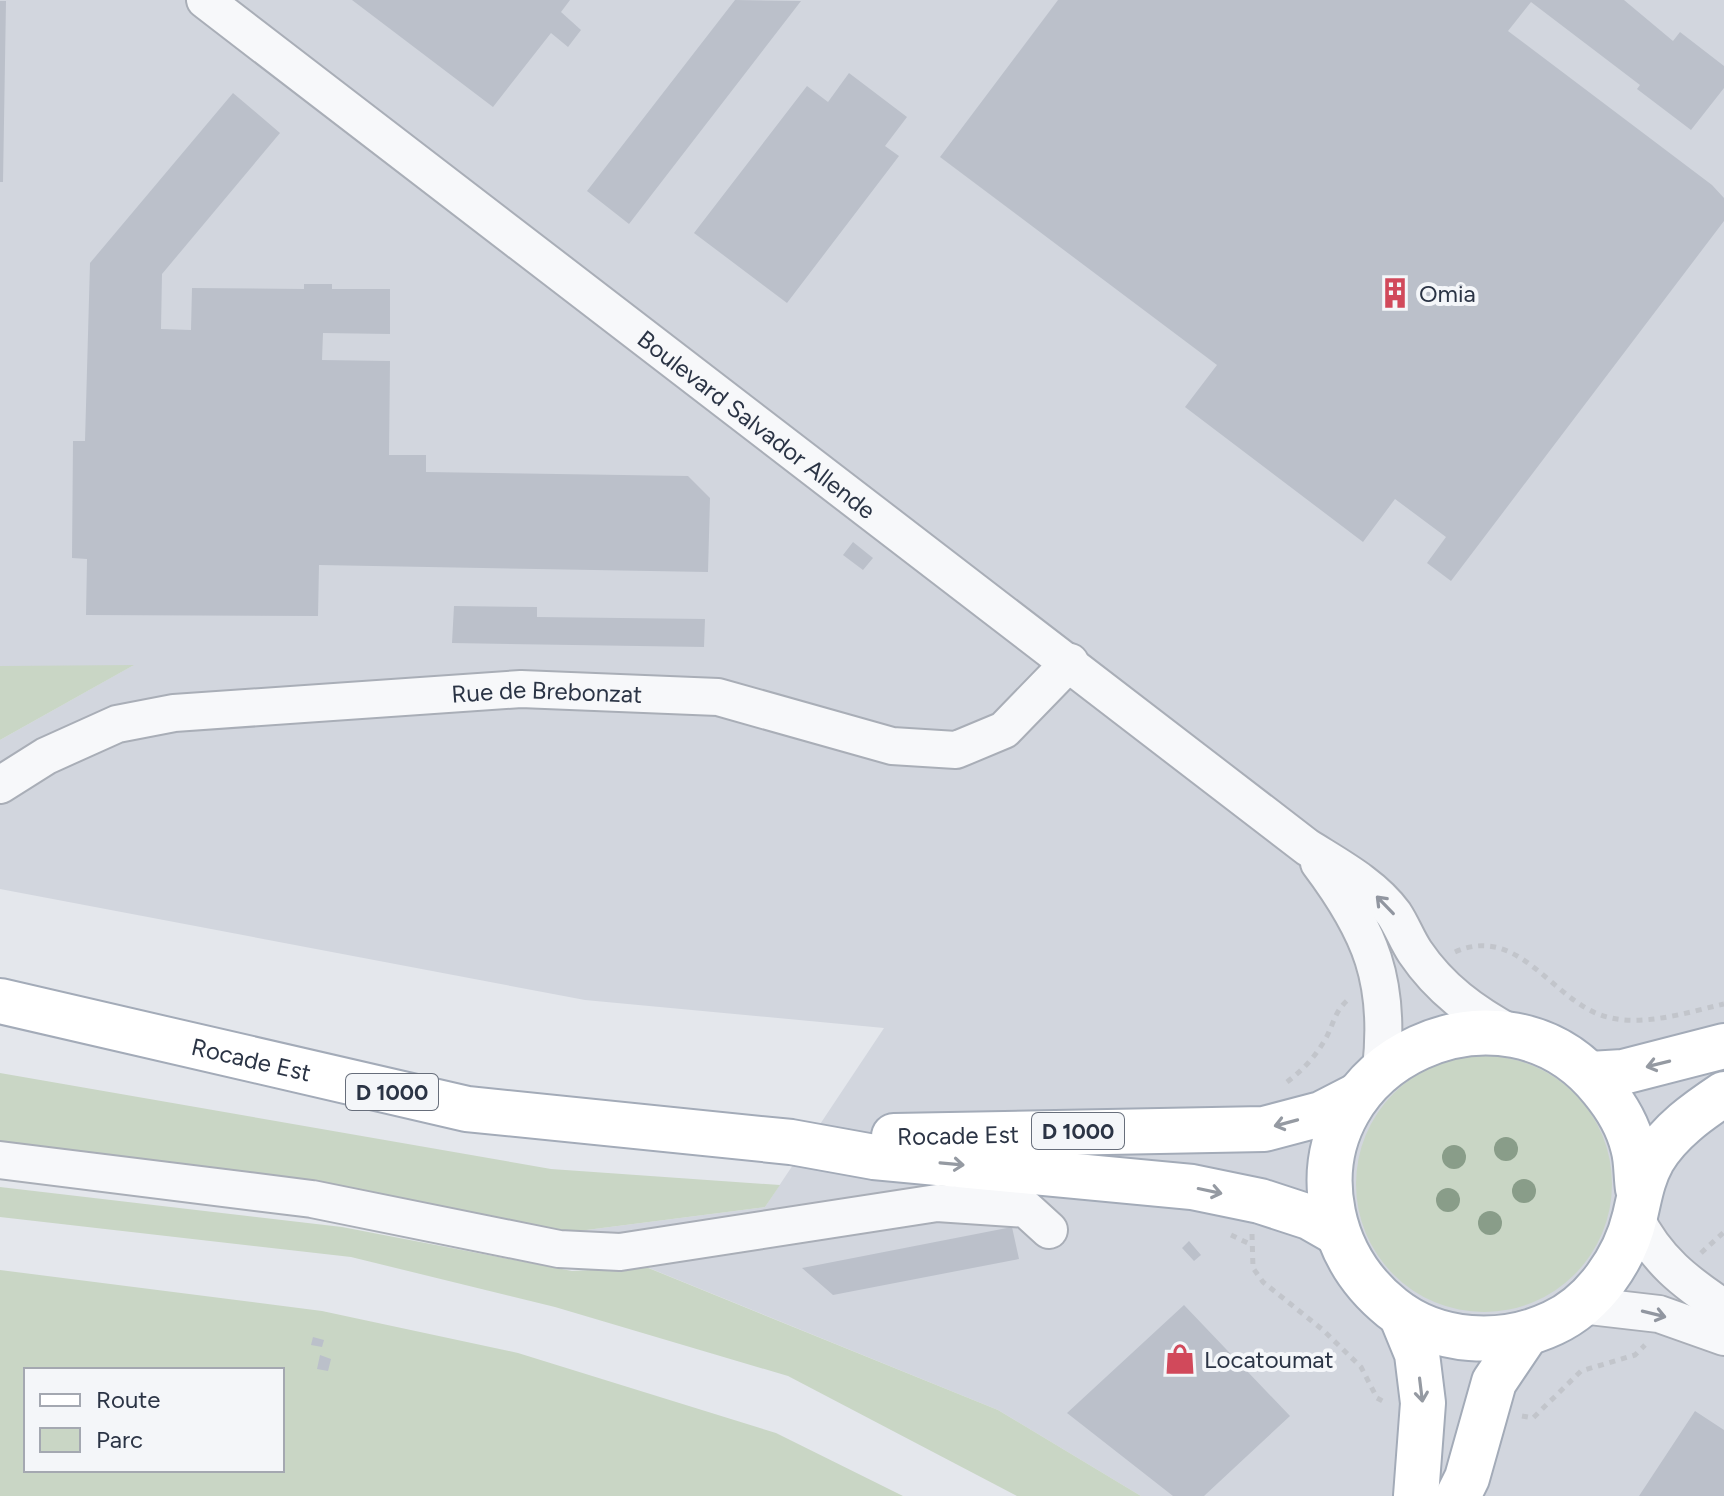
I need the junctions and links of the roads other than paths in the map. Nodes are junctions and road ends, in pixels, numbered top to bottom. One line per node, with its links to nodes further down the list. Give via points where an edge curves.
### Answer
1 (205, 0): 2 (street, Boulevard Salvador Allende)
2 (1070, 662): 3 (street, Rue de Brebonzat, via 1004,730 956,750 892,746 718,697 521,689 174,713 117,724 46,756); 4 (street, Boulevard Salvador Allende)
3 (0, 785)
4 (1307, 847): 6 (street, Boulevard Salvador Allende, one-way to 4, via 1471,1011 1428,970 1393,913 1361,882); 9 (street, Boulevard Salvador Allende, via 1355,918 1383,989 1385,1037)
5 (0, 1001): 11 (main road, Rocade Est / D 1000, via 467,1109)
6 (1512, 1034): 8 (main road, Rocade Est, via 1541,1042); 9 (main road, Rocade Est, via 1468,1032 1425,1043)
7 (1724, 1046): 8 (main road, one-way to 8, via 1623,1072)
8 (1590, 1074): 13 (main road, Rocade Est, via 1617,1108 1633,1147)
9 (1370, 1082): 11 (main road, Rocade Est / D 1000, one-way to 11, via 1321,1114 1264,1129 961,1133); 15 (main road, via 1341,1127 1331,1162 1330,1198)
10 (1724, 1094): 13 (main road, via 1672,1134 1654,1157)
11 (791, 1142): 15 (main road, Rocade Est / D 1000, one-way to 15, via 874,1157 1192,1187 1260,1201 1309,1217)
12 (0, 1160): 14 (street, via 312,1199 559,1249 620,1252 937,1203 1026,1209)
13 (1636, 1203): 16 (main road, via 1616,1265); 17 (street, via 1649,1245 1677,1277)
14 (1049, 1230)
15 (1337, 1233): 18 (main road, via 1362,1279)
16 (1581, 1305): 19 (main road); 20 (street, one-way to 20, via 1659,1314)
17 (1724, 1308)
18 (1401, 1315): 19 (main road, via 1462,1338); 21 (main road, one-way to 21, via 1417,1354 1423,1403)
19 (1527, 1333): 22 (main road, via 1494,1382)
20 (1724, 1337)
21 (1416, 1496)
22 (1458, 1496)

